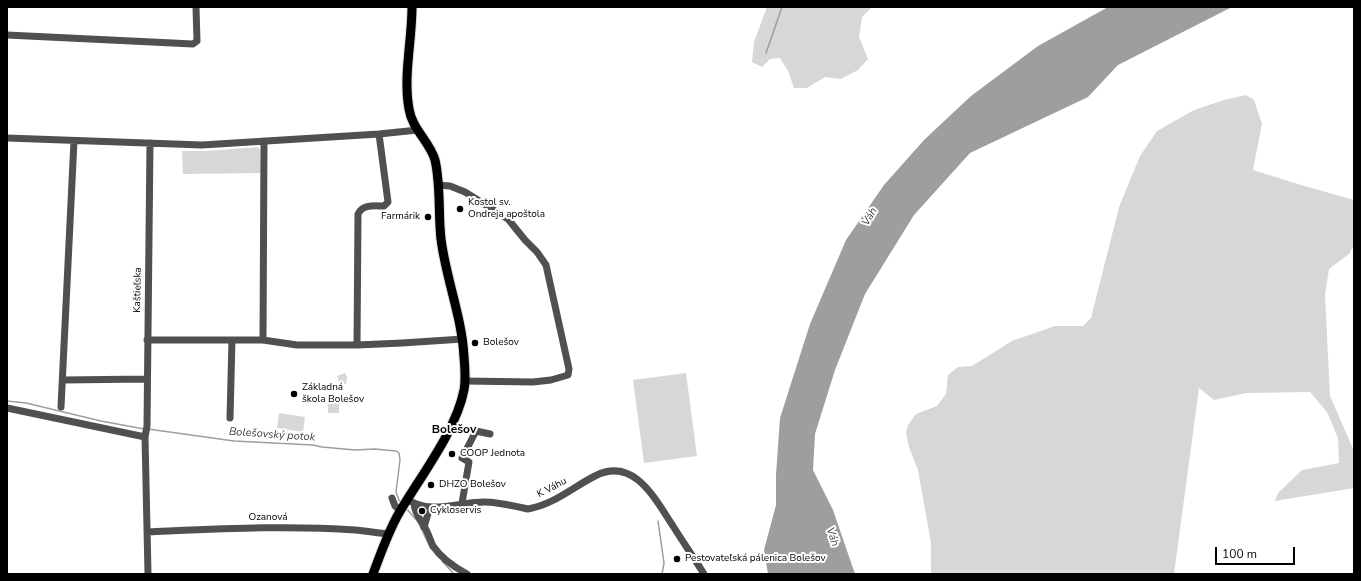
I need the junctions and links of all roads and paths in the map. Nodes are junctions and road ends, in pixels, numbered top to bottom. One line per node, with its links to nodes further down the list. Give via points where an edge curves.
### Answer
1 (196, 7): 3 (street, via 197,41 193,44)
2 (412, 7): 4 (main road, via 407,72 408,102 410,116)
3 (7, 34)
4 (418, 130): 5 (street); 10 (main road, via 432,153)
5 (379, 134): 8 (street); 15 (street, via 388,202 384,206 364,207 358,214)
6 (7, 138): 7 (street)
7 (74, 141): 9 (street); 17 (street)
8 (264, 141): 9 (street, via 202,145); 14 (street)
9 (150, 144): 12 (street, Kaštieľska)
10 (438, 185): 11 (main road, via 441,239); 18 (street, via 450,186 465,192 496,211 508,220 537,252 546,265 569,369 568,376 551,380)
11 (463, 339): 15 (street); 18 (main road)
12 (147, 340): 13 (street); 16 (street, Kaštieľska)
13 (232, 340): 14 (street); 21 (street)
14 (263, 340): 15 (street, via 297,345)
15 (357, 345)
16 (146, 379): 17 (street); 22 (street, Kaštieľska)
17 (63, 380): 19 (street)
18 (465, 381): 26 (main road, via 453,421)
19 (61, 407)
20 (7, 408): 22 (street)
21 (230, 418)
22 (146, 431): 29 (street)
23 (490, 434): 25 (street, via 476,431 462,458 469,462)
24 (392, 498): 26 (street, via 396,506)
25 (462, 503): 27 (street, K Váhu); 34 (street, K Váhu, via 489,502 528,509 540,506 596,475 614,470 622,472 643,484)
26 (406, 505): 27 (street, K Váhu); 28 (street, via 415,512); 30 (main road)
27 (430, 507): 28 (street)
28 (424, 527): 33 (street, via 438,552)
29 (148, 532): 30 (street, Ozanová, via 264,528 357,530); 31 (street)
30 (389, 534): 32 (main road)
31 (148, 574)
32 (373, 574)
33 (467, 574)
34 (704, 574)

